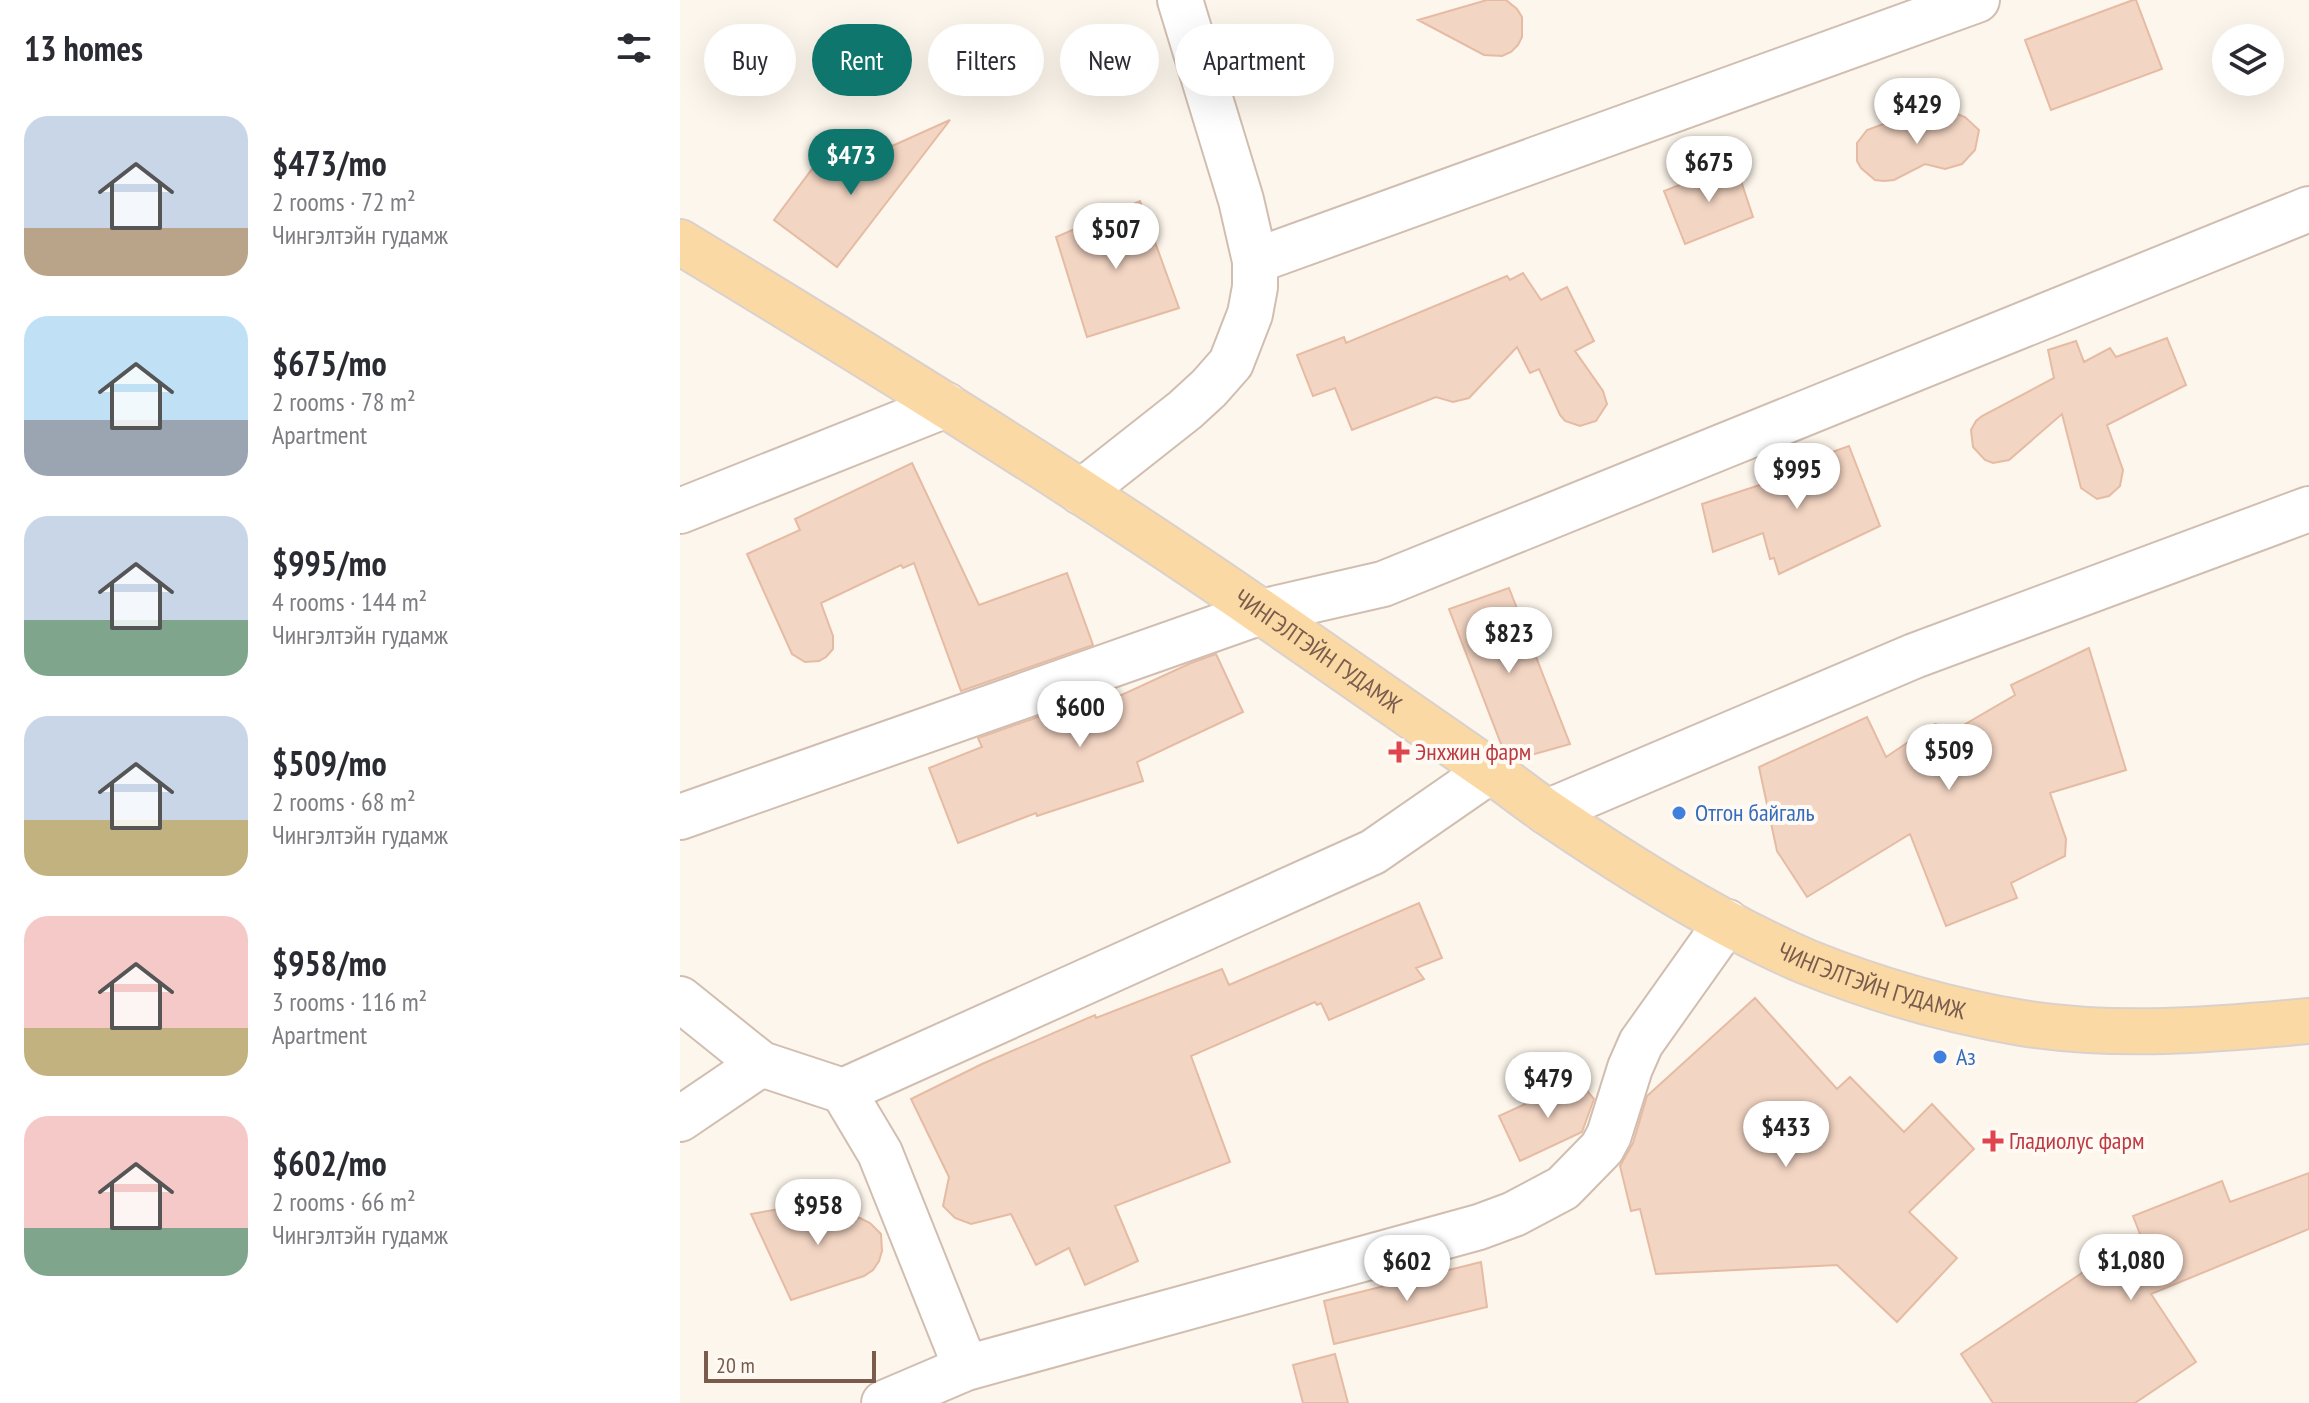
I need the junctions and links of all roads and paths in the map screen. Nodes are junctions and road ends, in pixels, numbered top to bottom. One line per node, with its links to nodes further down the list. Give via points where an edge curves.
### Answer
1 (1180, 0): 5 (street)
2 (1977, 0): 5 (street)
3 (2309, 209): 10 (street, via 1383,584)
4 (680, 242): 6 (main road, ЧИНГЭЛТЭЙН ГУДАМЖ)
5 (1255, 261): 7 (street, via 1250,314 1231,363 1185,410)
6 (946, 405): 7 (main road, ЧИНГЭЛТЭЙН ГУДАМЖ); 9 (street)
7 (1081, 492): 10 (main road, ЧИНГЭЛТЭЙН ГУДАМЖ)
8 (2309, 509): 12 (street, via 1914,656)
9 (680, 511)
10 (1261, 612): 11 (main road, ЧИНГЭЛТЭЙН ГУДАМЖ); 13 (street)
11 (1490, 771): 12 (main road, ЧИНГЭЛТЭЙН ГУДАМЖ); 18 (street, via 1373,852)
12 (1547, 812): 14 (main road, ЧИНГЭЛТЭЙН ГУДАМЖ)
13 (680, 817)
14 (1727, 922): 16 (main road, ЧИНГЭЛТЭЙН ГУДАМЖ, via 1862,982 2021,1023 2164,1031); 20 (street, via 1641,1043 1602,1148 1563,1188 1479,1227)
15 (680, 999): 17 (street)
16 (2309, 1021)
17 (761, 1064): 18 (street); 19 (street)
18 (843, 1091): 20 (street, via 880,1153)
19 (680, 1119)
20 (966, 1368): 21 (street)
21 (884, 1403)

